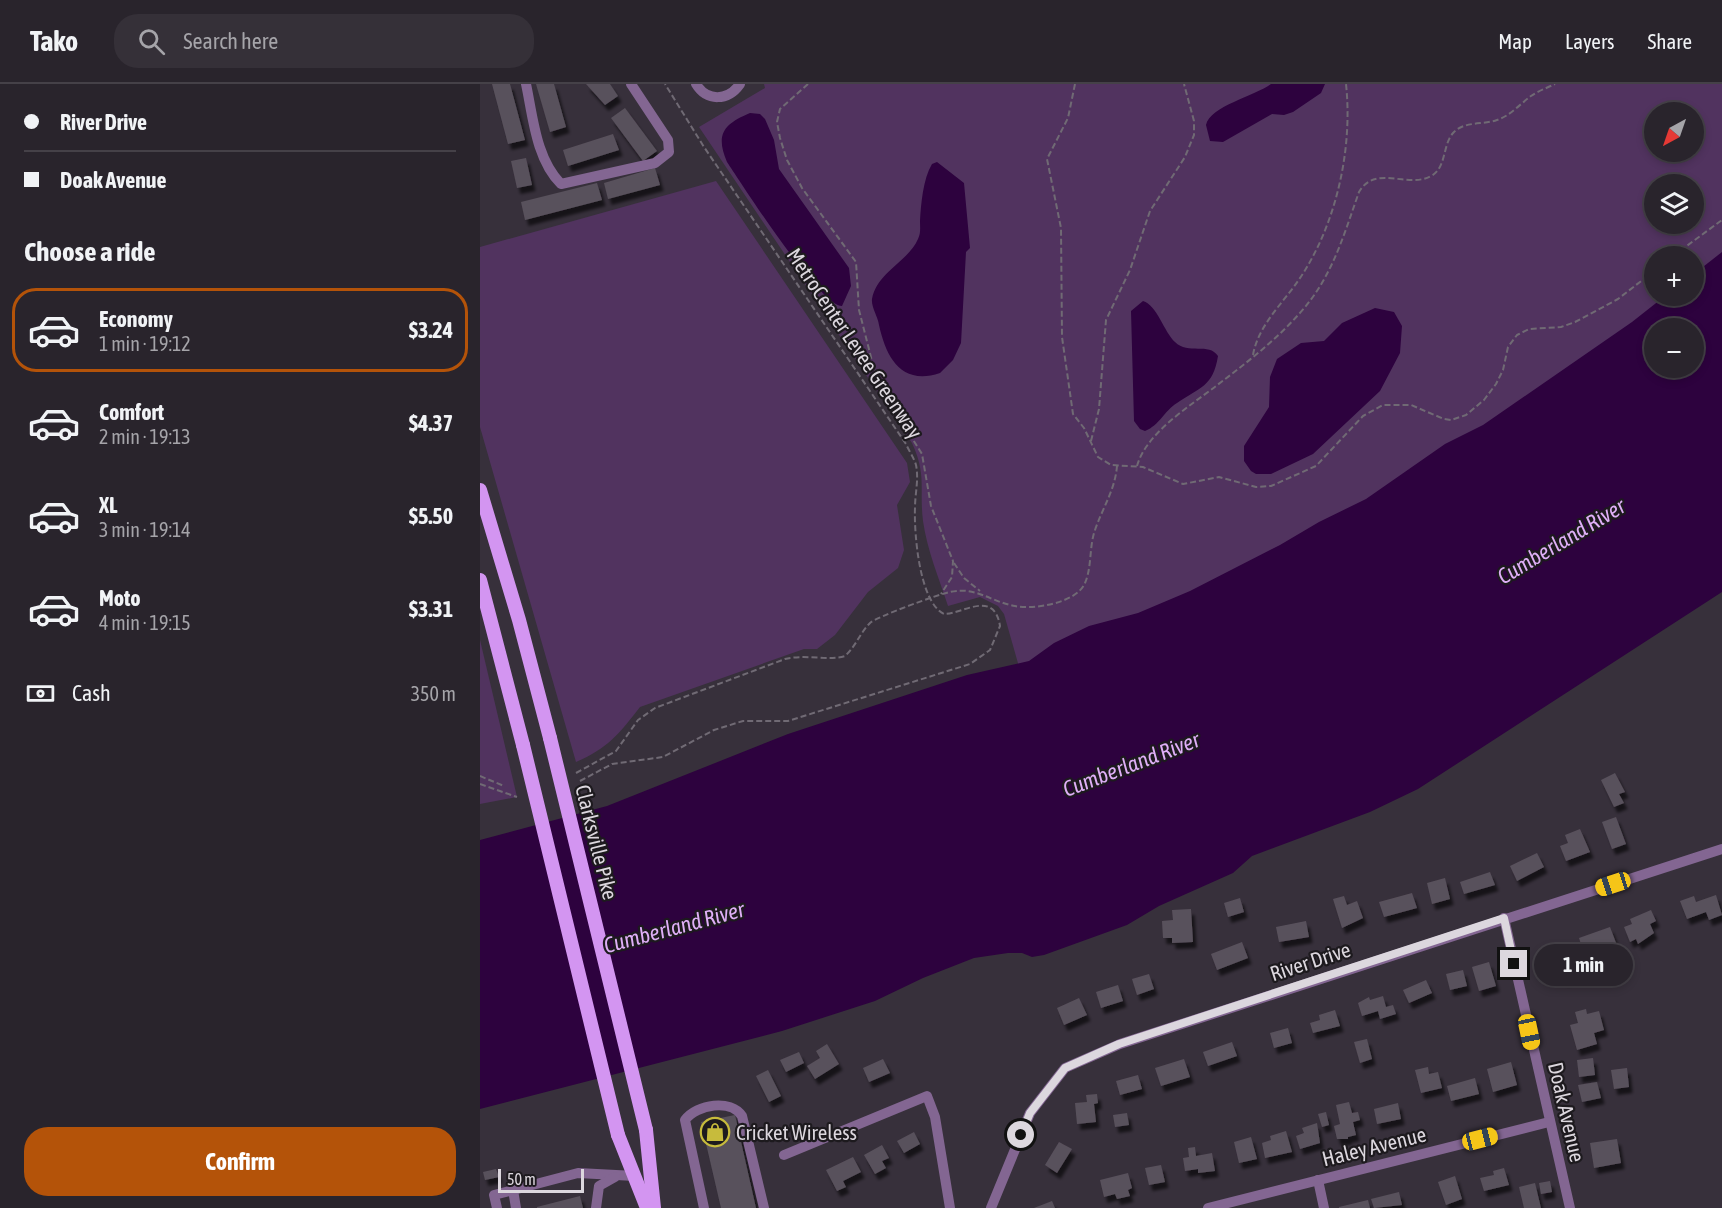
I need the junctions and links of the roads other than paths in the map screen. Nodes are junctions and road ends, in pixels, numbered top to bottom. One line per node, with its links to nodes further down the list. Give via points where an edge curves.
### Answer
1 (526, 84): 2 (street, via 541,152 551,174 561,184 655,163 669,152 668,140)
2 (631, 84)
3 (696, 84): 4 (street, via 704,95 712,98 731,93)
4 (740, 84)
5 (480, 490): 19 (main road, Clarksville Pike, bridge, via 550,738 646,1130)
6 (480, 580): 11 (main road, bridge, via 618,1135)
7 (1722, 849): 8 (street, River Drive)
8 (1504, 918): 9 (street, Doak Avenue); 23 (street, River Drive, via 1119,1044 1065,1068 1030,1113)
9 (1549, 1122): 13 (street, Haley Avenue); 26 (street, Doak Avenue)
10 (784, 1155): 22 (street, via 927,1096 935,1117)
11 (635, 1176): 12 (street); 18 (main road)
12 (615, 1177): 14 (street, via 578,1173); 17 (street, via 598,1186)
13 (1318, 1180): 24 (street, Haley Avenue); 25 (street)
14 (513, 1190): 15 (street, via 494,1195); 16 (street)
15 (497, 1208)
16 (516, 1208)
17 (596, 1208)
18 (647, 1208)
19 (654, 1208)
20 (704, 1208): 21 (street, via 685,1120 700,1110 728,1106 734,1106 742,1116)
21 (764, 1208)
22 (950, 1208)
23 (991, 1208)
24 (1208, 1208)
25 (1324, 1208)
26 (1570, 1208)

